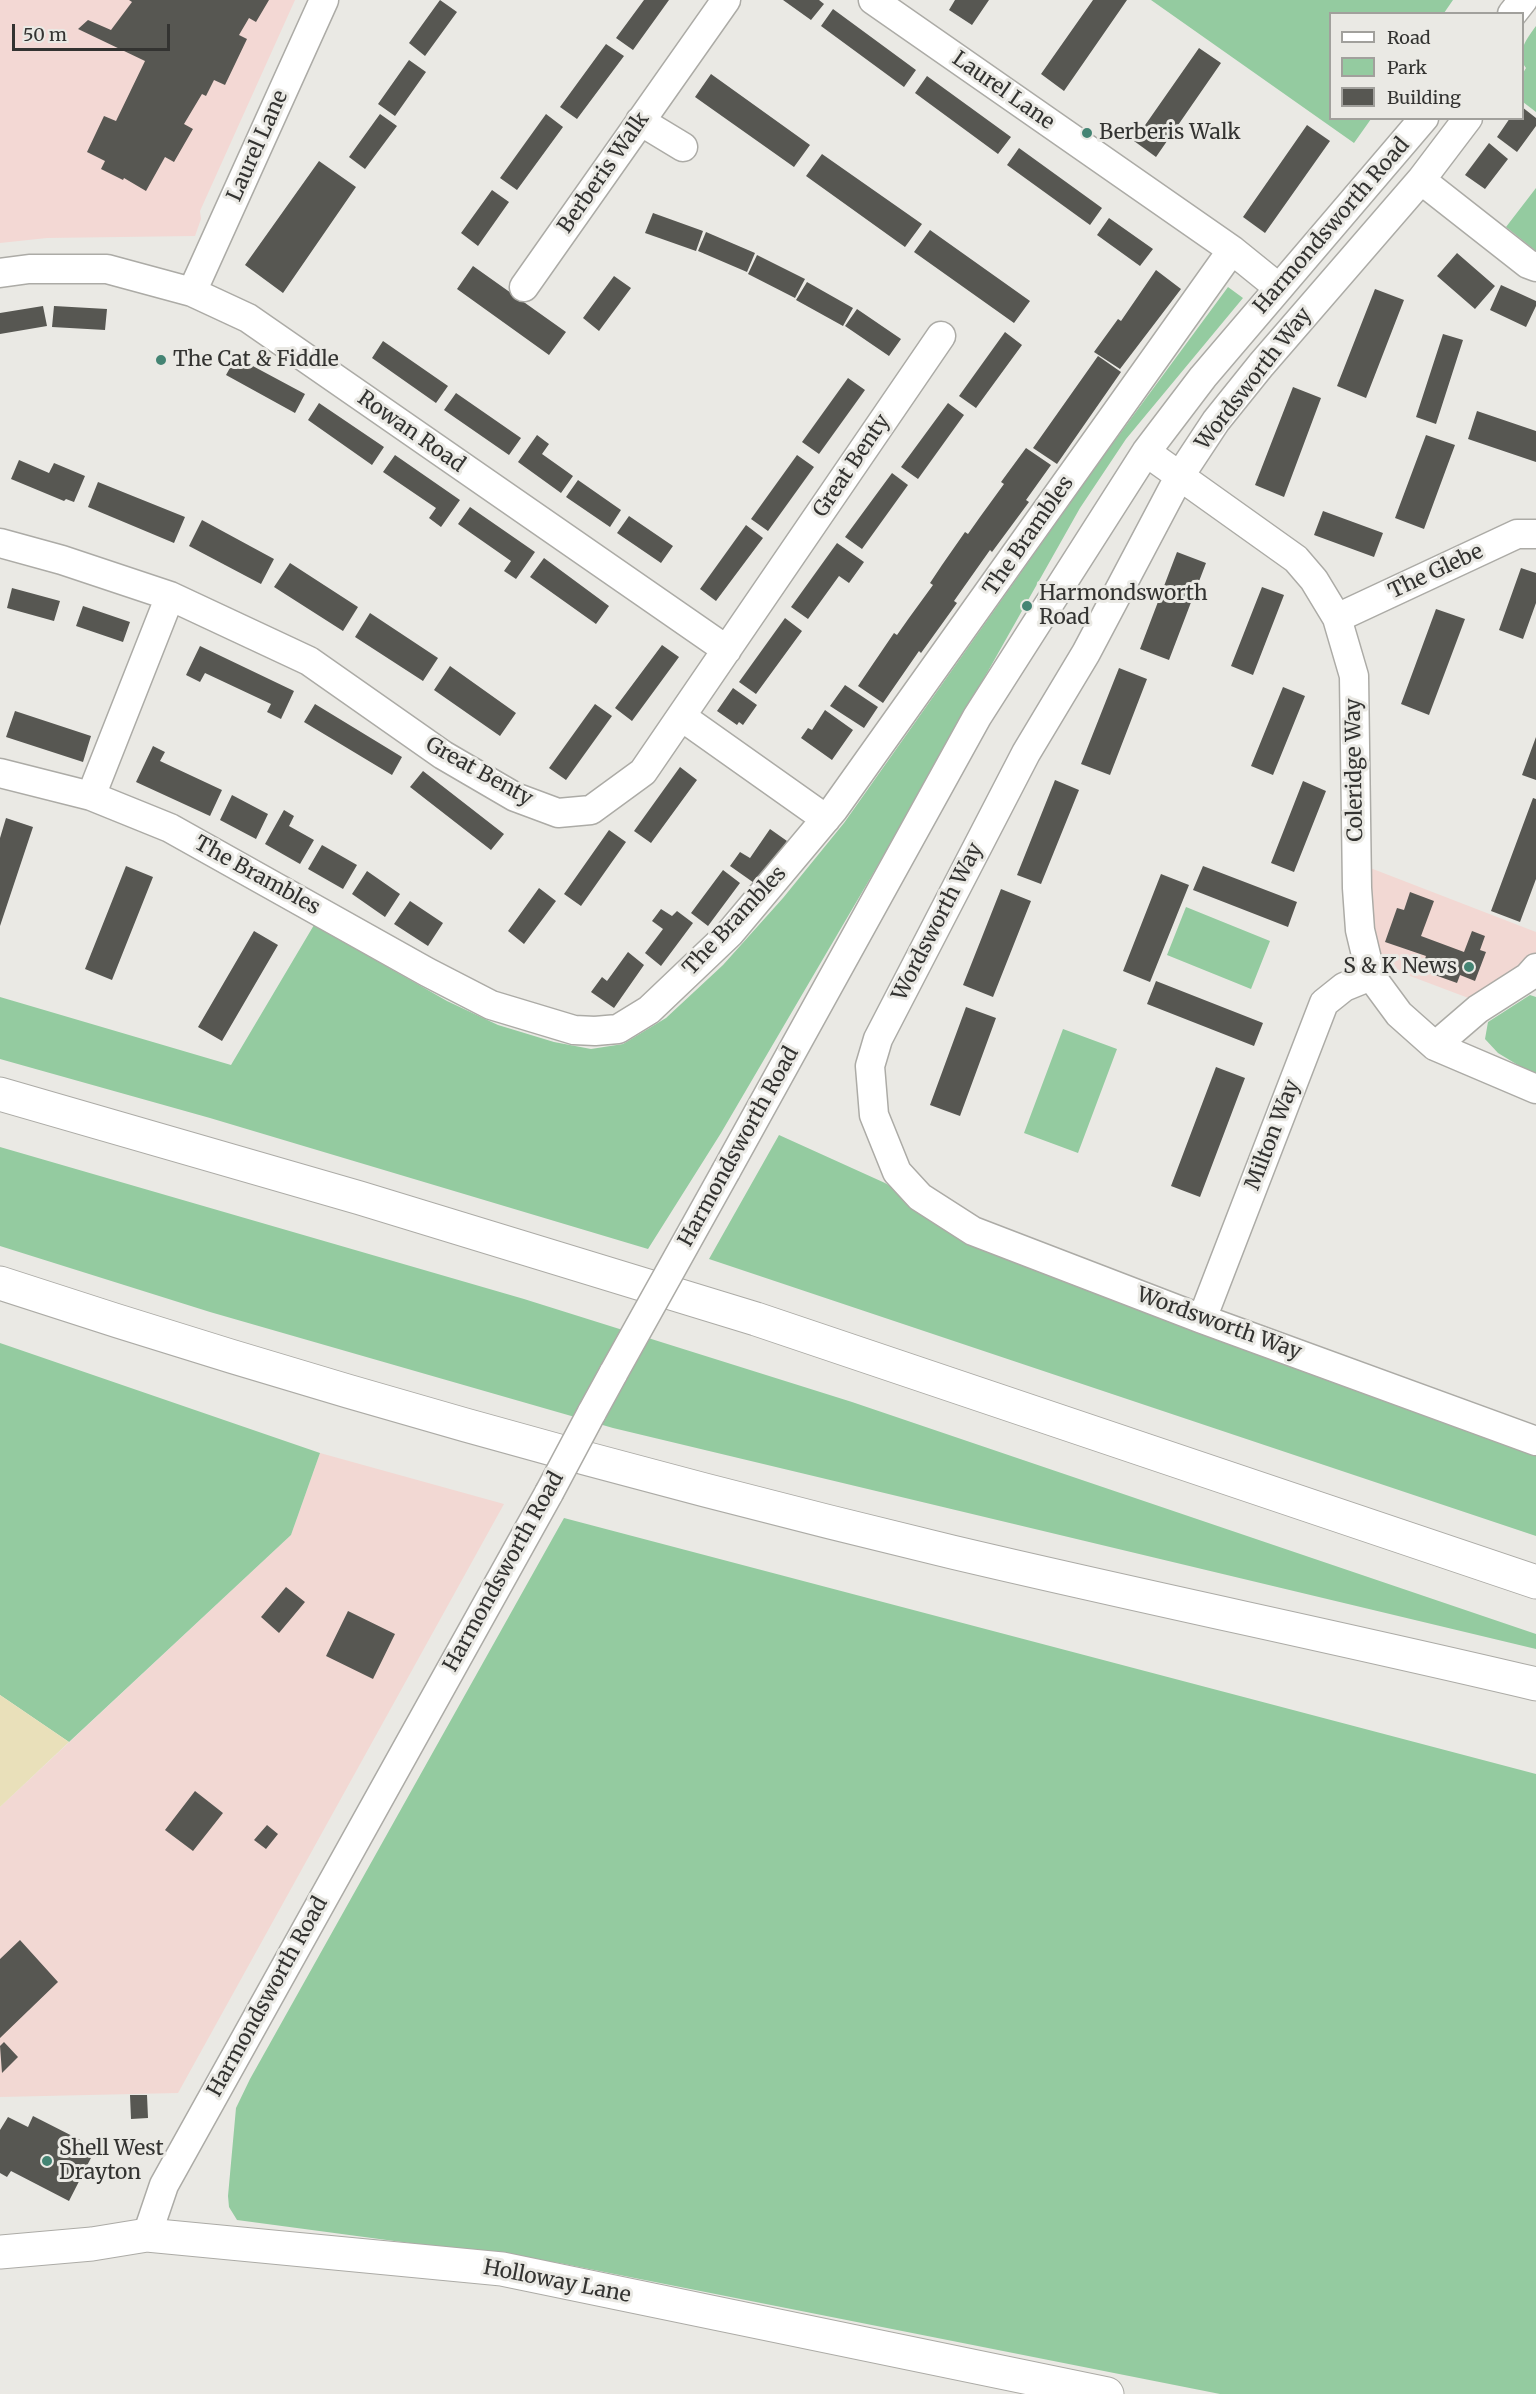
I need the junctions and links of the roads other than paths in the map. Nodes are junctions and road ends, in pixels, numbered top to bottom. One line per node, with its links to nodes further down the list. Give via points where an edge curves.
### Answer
1 (324, 0): 16 (street, Laurel Lane)
2 (726, 0): 8 (street, Berberis Walk)
3 (873, 0): 11 (street, Laurel Lane)
4 (1523, 0): 5 (street)
5 (1514, 12)
6 (1422, 120): 15 (street, Harmondsworth Road)
7 (1466, 120): 10 (street, Wordsworth Way)
8 (640, 121): 9 (street); 14 (street, Berberis Walk)
9 (683, 147)
10 (1421, 180): 12 (street); 19 (street, Wordsworth Way, via 1261,365 1216,421)
11 (1232, 250): 15 (street, Laurel Lane); 28 (street, The Brambles)
12 (1536, 267)
13 (0, 273): 16 (street, Rowan Road, via 107,269)
14 (524, 287)
15 (1279, 288): 18 (street, Harmondsworth Road, via 1203,376)
16 (192, 292): 24 (street, Rowan Road, via 248,318)
17 (941, 336): 24 (street, Great Benty)
18 (1146, 452): 19 (street, Coleridge Way); 39 (street, Harmondsworth Road, bridge, via 976,717 164,2185)
19 (1179, 477): 23 (street, Coleridge Way, via 1296,559); 35 (street, Wordsworth Way, via 1086,653 1020,764 878,1039 870,1066 874,1115 897,1172 920,1197 973,1232)
20 (1536, 534): 23 (street, The Glebe, via 1517,534)
21 (0, 543): 22 (street, Great Benty)
22 (170, 596): 25 (street, Great Benty, via 309,661 443,755 515,797 558,813 591,810 643,772); 27 (street)
23 (1337, 618): 30 (street, Coleridge Way, via 1354,676 1357,888 1360,930)
24 (727, 650): 25 (street, Great Benty)
25 (682, 717): 28 (street)
26 (0, 773): 27 (street, The Brambles)
27 (91, 796): 28 (street, The Brambles, via 170,828 491,1005 574,1030 595,1031 618,1029 649,1010 729,933)
28 (826, 819)
29 (1536, 969): 31 (street, via 1478,1009)
30 (1371, 976): 31 (street, Coleridge Way, via 1399,1014); 35 (street, Milton Way, via 1344,987 1324,1003)
31 (1436, 1046): 32 (street, Coleridge Way)
32 (1536, 1089)
33 (0, 1094): 37 (main road, via 382,1204 756,1319)
34 (0, 1283): 38 (main road, via 488,1431 686,1485 953,1552)
35 (1202, 1319): 36 (street, Wordsworth Way)
36 (1536, 1441)
37 (1536, 1582)
38 (1536, 1684)
39 (147, 2235): 40 (main road, Holloway Lane); 41 (main road, Holloway Lane, via 502,2269)
40 (0, 2252)
41 (1107, 2394)

